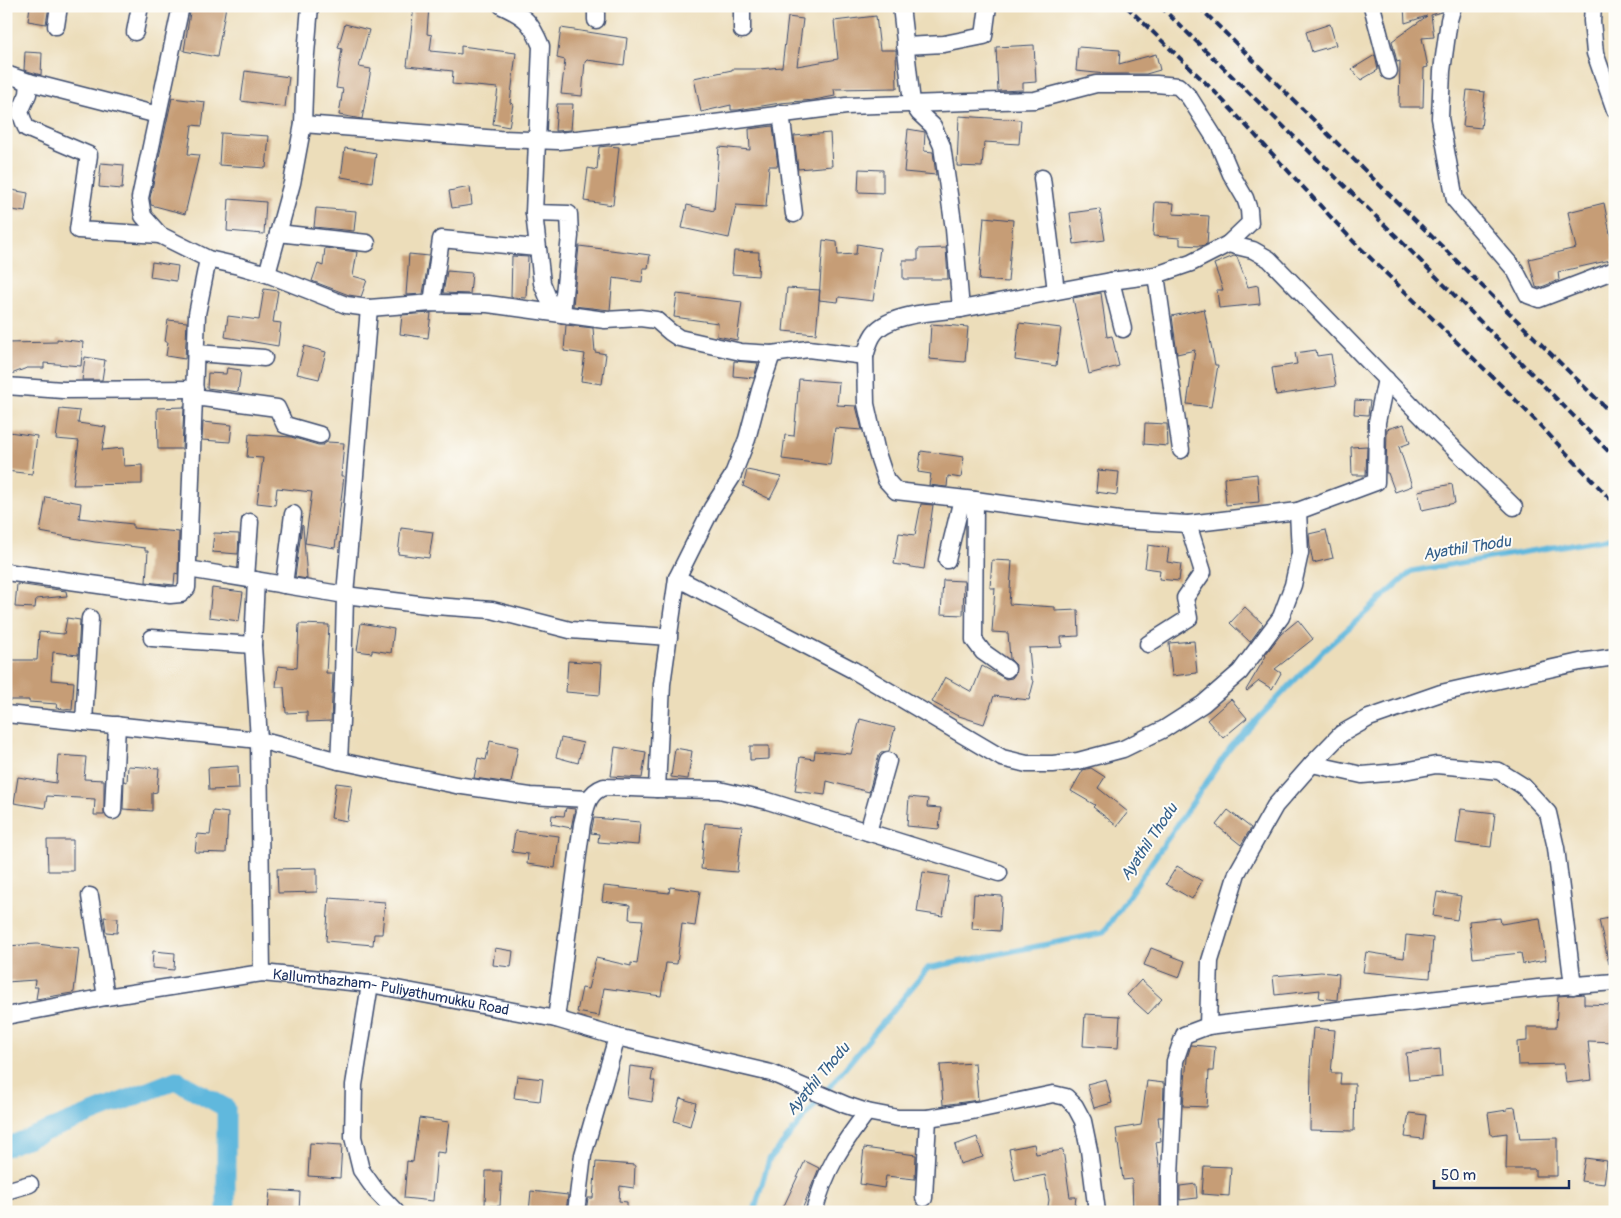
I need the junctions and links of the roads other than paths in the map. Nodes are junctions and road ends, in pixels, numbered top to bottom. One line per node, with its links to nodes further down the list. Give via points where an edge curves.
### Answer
1 (59, 6): 12 (street)
2 (140, 6): 14 (street)
3 (181, 6): 22 (street)
4 (310, 6): 23 (street)
5 (502, 6): 24 (street, via 521,14 534,29 541,46)
6 (742, 6): 13 (street)
7 (901, 6): 15 (street)
8 (988, 6): 15 (street, via 984,36 944,44)
9 (1372, 6): 16 (street)
10 (1454, 6): 34 (street, via 1443,62 1440,118 1455,200 1515,270 1528,295 1539,299)
11 (1593, 6): 20 (street, via 1595,53)
12 (56, 26)
13 (742, 30)
14 (135, 32)
15 (905, 46): 19 (street)
16 (1389, 71)
17 (6, 74): 18 (street)
18 (30, 82): 22 (street); 29 (street, via 20,112 26,128 89,155 78,230)
19 (912, 103): 21 (street); 31 (street, via 1035,100 1096,84 1178,86 1189,97 1218,143 1249,210 1250,222); 41 (street, via 933,126 942,146)
20 (1615, 110)
21 (781, 113): 24 (street, via 559,142); 27 (street)
22 (158, 115): 29 (street, via 140,198 143,216)
23 (303, 124): 24 (street); 28 (street)
24 (538, 141): 26 (street)
25 (1042, 178): 38 (street)
26 (534, 213): 32 (street); 42 (street, via 569,214 570,236)
27 (794, 214)
28 (278, 234): 30 (street); 35 (street)
29 (160, 235): 33 (street)
30 (367, 243)
31 (1228, 244): 36 (street); 48 (street, via 1253,250 1269,259)
32 (537, 248): 39 (street, via 441,239); 42 (street, via 542,283 551,306)
33 (208, 259): 35 (street); 44 (street, via 197,314)
34 (1615, 270)
35 (267, 274): 40 (street, via 346,305)
36 (1156, 275): 37 (street); 52 (street)
37 (1111, 281): 38 (street); 43 (street)
38 (1056, 291): 41 (street)
39 (432, 302): 40 (street); 42 (street, via 488,304)
40 (369, 308): 65 (street)
41 (961, 310): 46 (street, via 893,320 872,335)
42 (562, 314): 45 (street, via 605,320 656,320 679,338 741,352)
43 (1123, 329)
44 (196, 353): 47 (street); 50 (street)
45 (772, 354): 46 (street, via 808,349); 62 (street, via 735,469)
46 (866, 356): 53 (street, via 866,404 886,480 896,491)
47 (264, 358)
48 (1386, 379): 54 (street); 55 (street, via 1377,422 1376,482)
49 (6, 386): 50 (street)
50 (195, 393): 51 (street, via 278,408 285,426); 60 (street)
51 (320, 435)
52 (1182, 450)
53 (968, 499): 58 (street, via 1119,520); 59 (street); 72 (street, via 974,640 983,652)
54 (1514, 507)
55 (1298, 511): 58 (street); 62 (street, via 1300,553 1293,584 1281,617 1240,672 1203,704 1123,750 1053,764 1027,764 1002,758 853,670)
56 (293, 514): 64 (street)
57 (250, 522): 63 (street)
58 (1188, 524): 69 (street, via 1203,572 1185,598 1189,618)
59 (947, 560)
60 (188, 569): 61 (street, via 187,588 181,594 170,595); 63 (street)
61 (6, 572)
62 (677, 578): 67 (street)
63 (251, 579): 64 (street); 70 (street)
64 (284, 586): 65 (street)
65 (345, 595): 67 (street, via 492,610 570,630); 77 (street)
66 (90, 618): 74 (street)
67 (668, 637): 80 (street, via 662,684)
68 (152, 638): 70 (street)
69 (1148, 644)
70 (253, 645): 76 (street)
71 (1615, 657): 79 (street, via 1441,693 1369,718 1341,734)
72 (1007, 669)
73 (6, 714): 74 (street)
74 (84, 722): 75 (street)
75 (117, 725): 76 (street); 82 (street)
76 (258, 740): 77 (street); 86 (street)
77 (339, 761): 81 (street, via 474,788 530,796)
78 (888, 761): 83 (street)
79 (1312, 764): 89 (street, via 1362,775 1436,765 1499,771 1523,786 1548,813 1556,848); 93 (street, via 1275,806 1237,873 1210,962)
80 (657, 790): 81 (street, via 604,787); 83 (street, via 719,790 768,801)
81 (588, 799): 92 (street, via 576,861)
82 (113, 812)
83 (868, 832): 84 (street)
84 (999, 873)
85 (90, 896): 90 (street)
86 (262, 973): 88 (street, Kallumthazham- Puliyathumukku Road); 90 (street, Kallumthazham- Puliyathumukku Road)
87 (1615, 982): 89 (street)
88 (370, 984): 92 (street, Kallumthazham- Puliyathumukku Road); 100 (street, via 354,1085 353,1137 360,1170)
89 (1573, 986): 93 (street)
90 (106, 997): 91 (street, Kallumthazham- Puliyathumukku Road)
91 (6, 1016)
92 (556, 1019): 94 (street, Kallumthazham- Puliyathumukku Road)
93 (1208, 1026): 104 (street, via 1184,1035 1175,1061)
94 (617, 1037): 95 (street, Kallumthazham- Puliyathumukku Road, via 772,1073); 101 (street, via 583,1155)
95 (867, 1112): 96 (street, via 898,1118); 102 (street, via 836,1155 820,1187)
96 (928, 1118): 99 (street); 103 (street, via 1053,1094 1066,1097 1083,1121)
97 (30, 1184): 98 (street)
98 (6, 1191)
99 (924, 1198)
100 (396, 1212)
101 (576, 1212)
102 (814, 1212)
103 (1097, 1212)
104 (1170, 1212)

